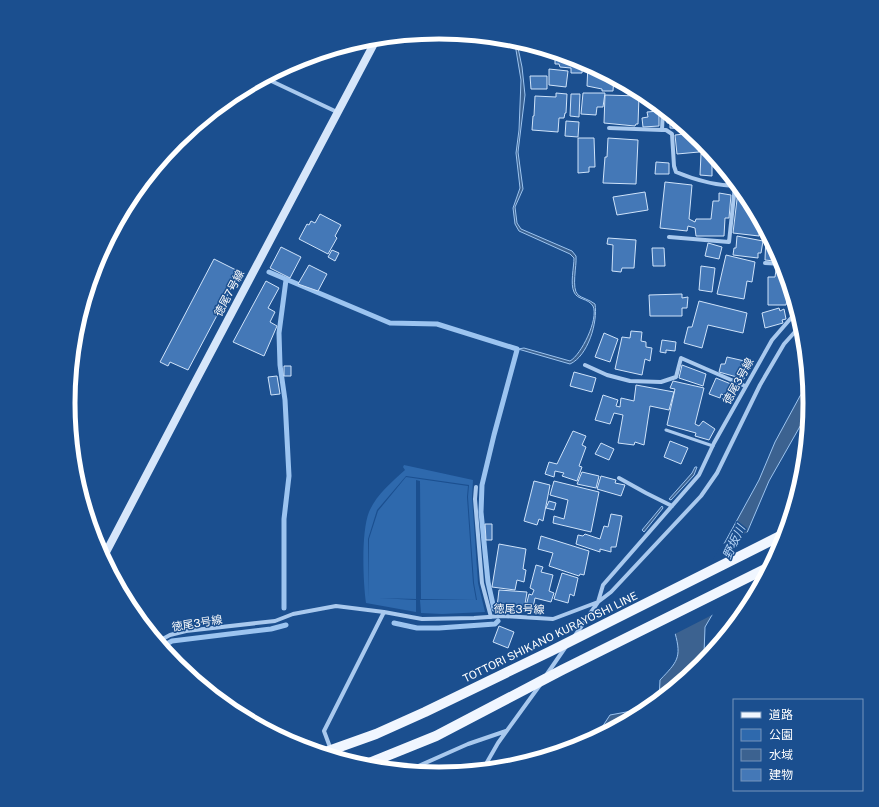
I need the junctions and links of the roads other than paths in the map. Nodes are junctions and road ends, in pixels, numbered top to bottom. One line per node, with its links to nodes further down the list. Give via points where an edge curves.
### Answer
1 (372, 45): 3 (street, 徳尾7号線)
2 (271, 81): 3 (street)
3 (337, 112): 22 (street, 徳尾7号線)
4 (662, 115): 6 (street)
5 (609, 128): 6 (street)
6 (662, 130): 7 (street, via 672,134 676,172)
7 (732, 186)
8 (736, 192): 9 (street, via 729,242)
9 (669, 237)
10 (765, 263): 11 (street)
11 (776, 264)
12 (793, 315): 15 (street, 徳尾3号線, via 772,340)
13 (797, 330): 24 (street, via 784,344 716,473 701,496 611,592)
14 (585, 365): 15 (street, via 607,375 630,381 661,382 676,377 681,358)
15 (745, 386): 17 (street, 徳尾3号線)
16 (666, 430): 17 (lane)
17 (713, 446): 20 (street, 徳尾3号線, via 699,475)
18 (620, 478): 20 (street)
19 (476, 487): 26 (street, via 482,583)
20 (672, 506): 24 (street, 徳尾3号線, via 603,585)
21 (779, 537): 29 (main road, TOTTORI SHIKANO KURAYOSHI LINE, via 432,708 376,734)
22 (107, 551)
23 (764, 568): 31 (main road, via 436,736)
24 (598, 602): 26 (street, 徳尾3号線, via 553,619); 28 (street)
25 (384, 612): 26 (street, 徳尾3号線, via 422,619); 27 (street, 徳尾3号線, via 336,606 293,614 275,621 186,631); 30 (street, via 324,731)
26 (491, 617)
27 (162, 640)
28 (507, 731): 32 (street); 33 (street, via 468,744)
29 (328, 751)
30 (332, 752)
31 (372, 762)
32 (485, 765)
33 (416, 767)

